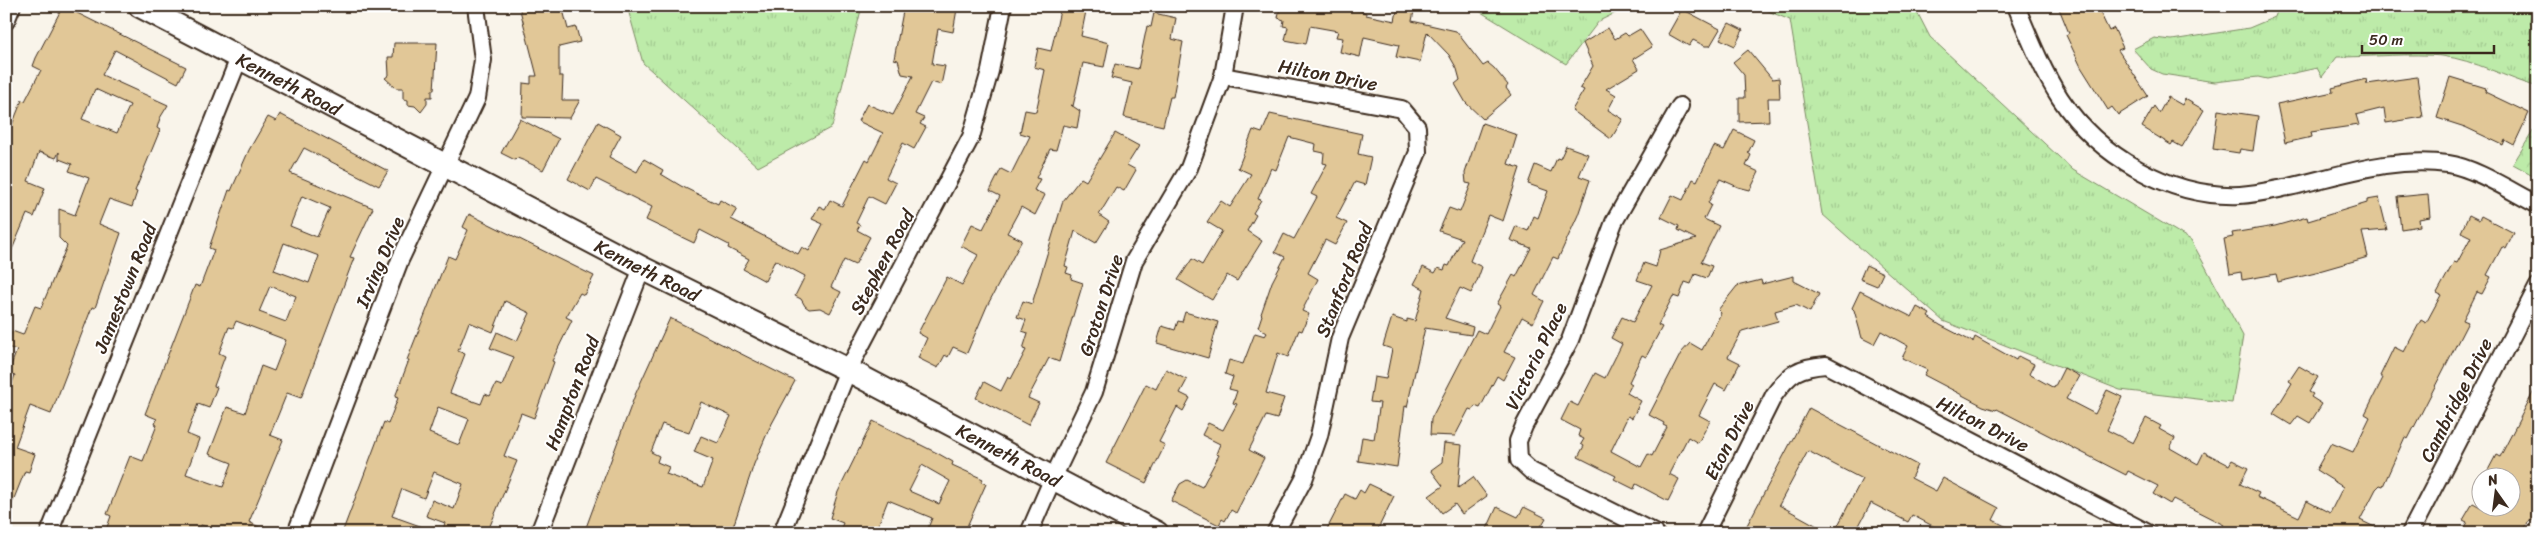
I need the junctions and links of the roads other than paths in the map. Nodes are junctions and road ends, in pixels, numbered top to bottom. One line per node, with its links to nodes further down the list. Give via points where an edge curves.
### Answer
1 (12, 6): 7 (street)
2 (140, 6): 8 (street, Kenneth Road)
3 (476, 6): 12 (street, Irving Drive, via 482,41 482,80 471,116)
4 (1003, 6): 16 (street, Stephen Road, via 990,71 971,137)
5 (1235, 6): 9 (street, Groton Drive)
6 (2016, 6): 13 (street, via 2061,100 2112,153 2163,182 2202,192 2240,195 2287,188 2385,163 2410,161 2450,164)
7 (6, 21)
8 (239, 58): 12 (street, Kenneth Road); 19 (street, Jamestown Road)
9 (1223, 76): 11 (street, Hilton Drive, via 1402,109); 18 (street, Groton Drive, via 1189,168 1134,261 1094,392)
10 (1680, 106): 26 (street, Victoria Place, via 1614,222 1570,340 1518,441 1519,460 1531,471)
11 (1417, 127): 25 (street, Stanford Road, via 1418,152 1340,338 1319,436 1304,479)
12 (446, 165): 14 (street, Kenneth Road); 20 (street, Irving Drive, via 400,260)
13 (2538, 205)
14 (642, 268): 16 (street, Kenneth Road); 21 (street, Hampton Road)
15 (2538, 286): 29 (street, Cambridge Drive)
16 (848, 370): 18 (street, Kenneth Road); 22 (street, Stephen Road)
17 (1796, 370): 27 (street, Eton Drive, via 1774,395); 28 (street, Hilton Drive, via 1826,365)
18 (1053, 478): 23 (street, Groton Drive); 24 (street, Kenneth Road)
19 (49, 533)
20 (296, 533)
21 (540, 533)
22 (782, 533)
23 (1029, 533)
24 (1156, 533)
25 (1275, 533)
26 (1655, 533)
27 (1705, 533)
28 (2148, 533)
29 (2410, 533)

